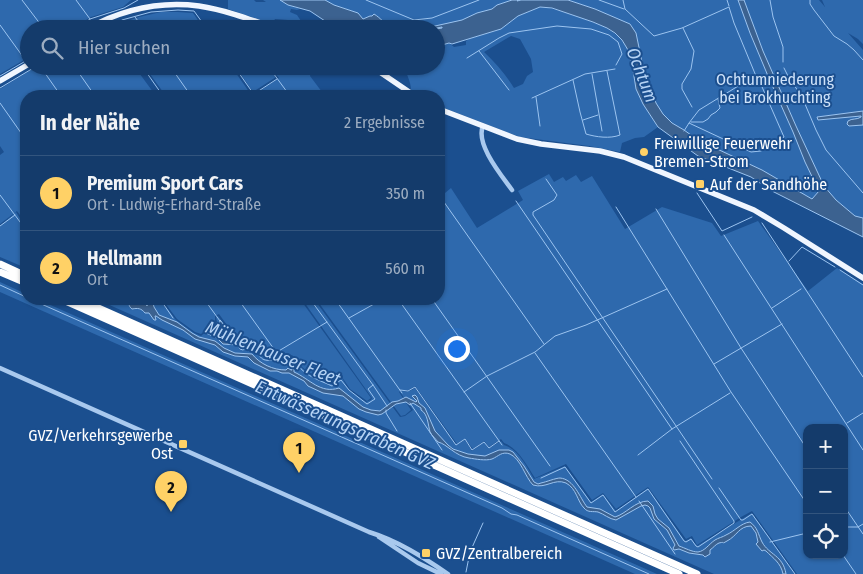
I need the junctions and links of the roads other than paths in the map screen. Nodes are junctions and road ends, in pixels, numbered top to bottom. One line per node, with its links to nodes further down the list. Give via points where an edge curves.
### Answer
1 (151, 3): 2 (main road); 3 (main road, via 199,6)
2 (107, 20)
3 (251, 20)
4 (20, 69): 6 (main road)
5 (384, 75): 7 (main road)
6 (0, 81)
7 (406, 90)
8 (445, 111): 9 (main road)
9 (483, 126): 10 (street, via 483,145); 14 (main road, via 529,142 624,157 754,210)
10 (512, 190)
11 (0, 264): 13 (highway)
12 (0, 272): 15 (highway)
13 (20, 273)
14 (863, 278)
15 (20, 281)
16 (74, 305): 22 (highway)
17 (92, 305): 23 (highway)
18 (0, 368): 19 (street)
19 (369, 532): 20 (street); 21 (street, via 404,546)
20 (441, 574)
21 (448, 574)
22 (679, 574)
23 (697, 574)

